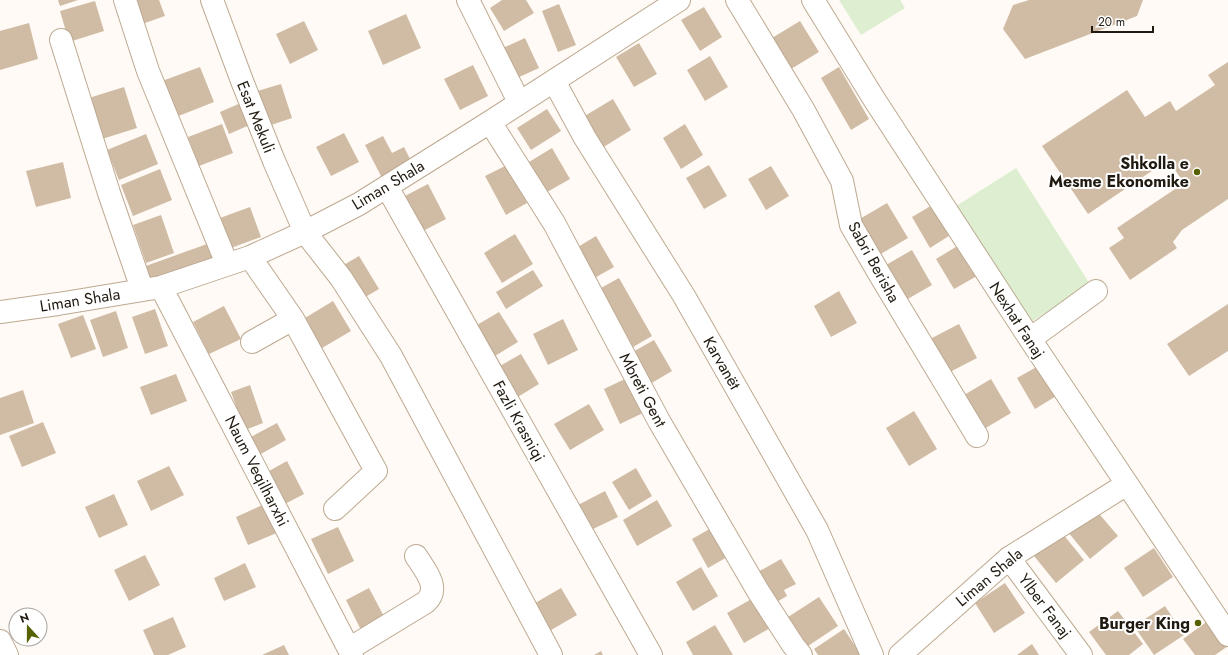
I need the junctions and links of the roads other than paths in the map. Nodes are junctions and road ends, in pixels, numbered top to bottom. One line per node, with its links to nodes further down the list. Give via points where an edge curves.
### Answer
1 (125, 0): 14 (street, via 148,71)
2 (212, 0): 12 (street, Esat Mekuli, via 268,147)
3 (468, 0): 9 (street)
4 (679, 0): 8 (street, Liman Shala)
5 (737, 0): 21 (street, Sabri Berisha, via 803,109 842,182 851,225)
6 (813, 0): 19 (street, Nexhat Fanaj)
7 (61, 40): 15 (street, Naum Veqilharxhi, via 109,193)
8 (554, 80): 9 (street, Liman Shala); 33 (street, Karvanët, via 585,138 684,296 817,530)
9 (519, 102): 10 (street, Liman Shala)
10 (490, 122): 11 (street, Liman Shala); 32 (street, Mbreti Gent, via 554,223 659,421 758,591)
11 (386, 187): 12 (street, Liman Shala); 31 (street, Fazli Krasniqi)
12 (305, 232): 13 (street, Liman Shala); 30 (street, Esat Mekuli, via 341,278 391,356)
13 (250, 257): 14 (street, Liman Shala); 18 (street)
14 (227, 264): 15 (street, Liman Shala)
15 (152, 288): 17 (street, Liman Shala); 28 (street, Naum Veqilharxhi)
16 (1096, 291): 19 (street)
17 (0, 312)
18 (293, 319): 20 (street); 23 (street, via 376,471)
19 (1030, 339): 22 (street, Nexhat Fanaj)
20 (252, 342)
21 (977, 436)
22 (1127, 484): 25 (street, Liman Shala); 26 (street, Nexhat Fanaj)
23 (335, 509)
24 (416, 556): 28 (street, via 433,587 431,598)
25 (1009, 558): 34 (street, Liman Shala); 35 (street, Ylber Fanaj)
26 (1225, 623)
27 (0, 641): 29 (street)
28 (350, 652)
29 (7, 655)
30 (551, 655)
31 (651, 655)
32 (801, 655)
33 (872, 655)
34 (900, 655)
35 (1081, 655)

